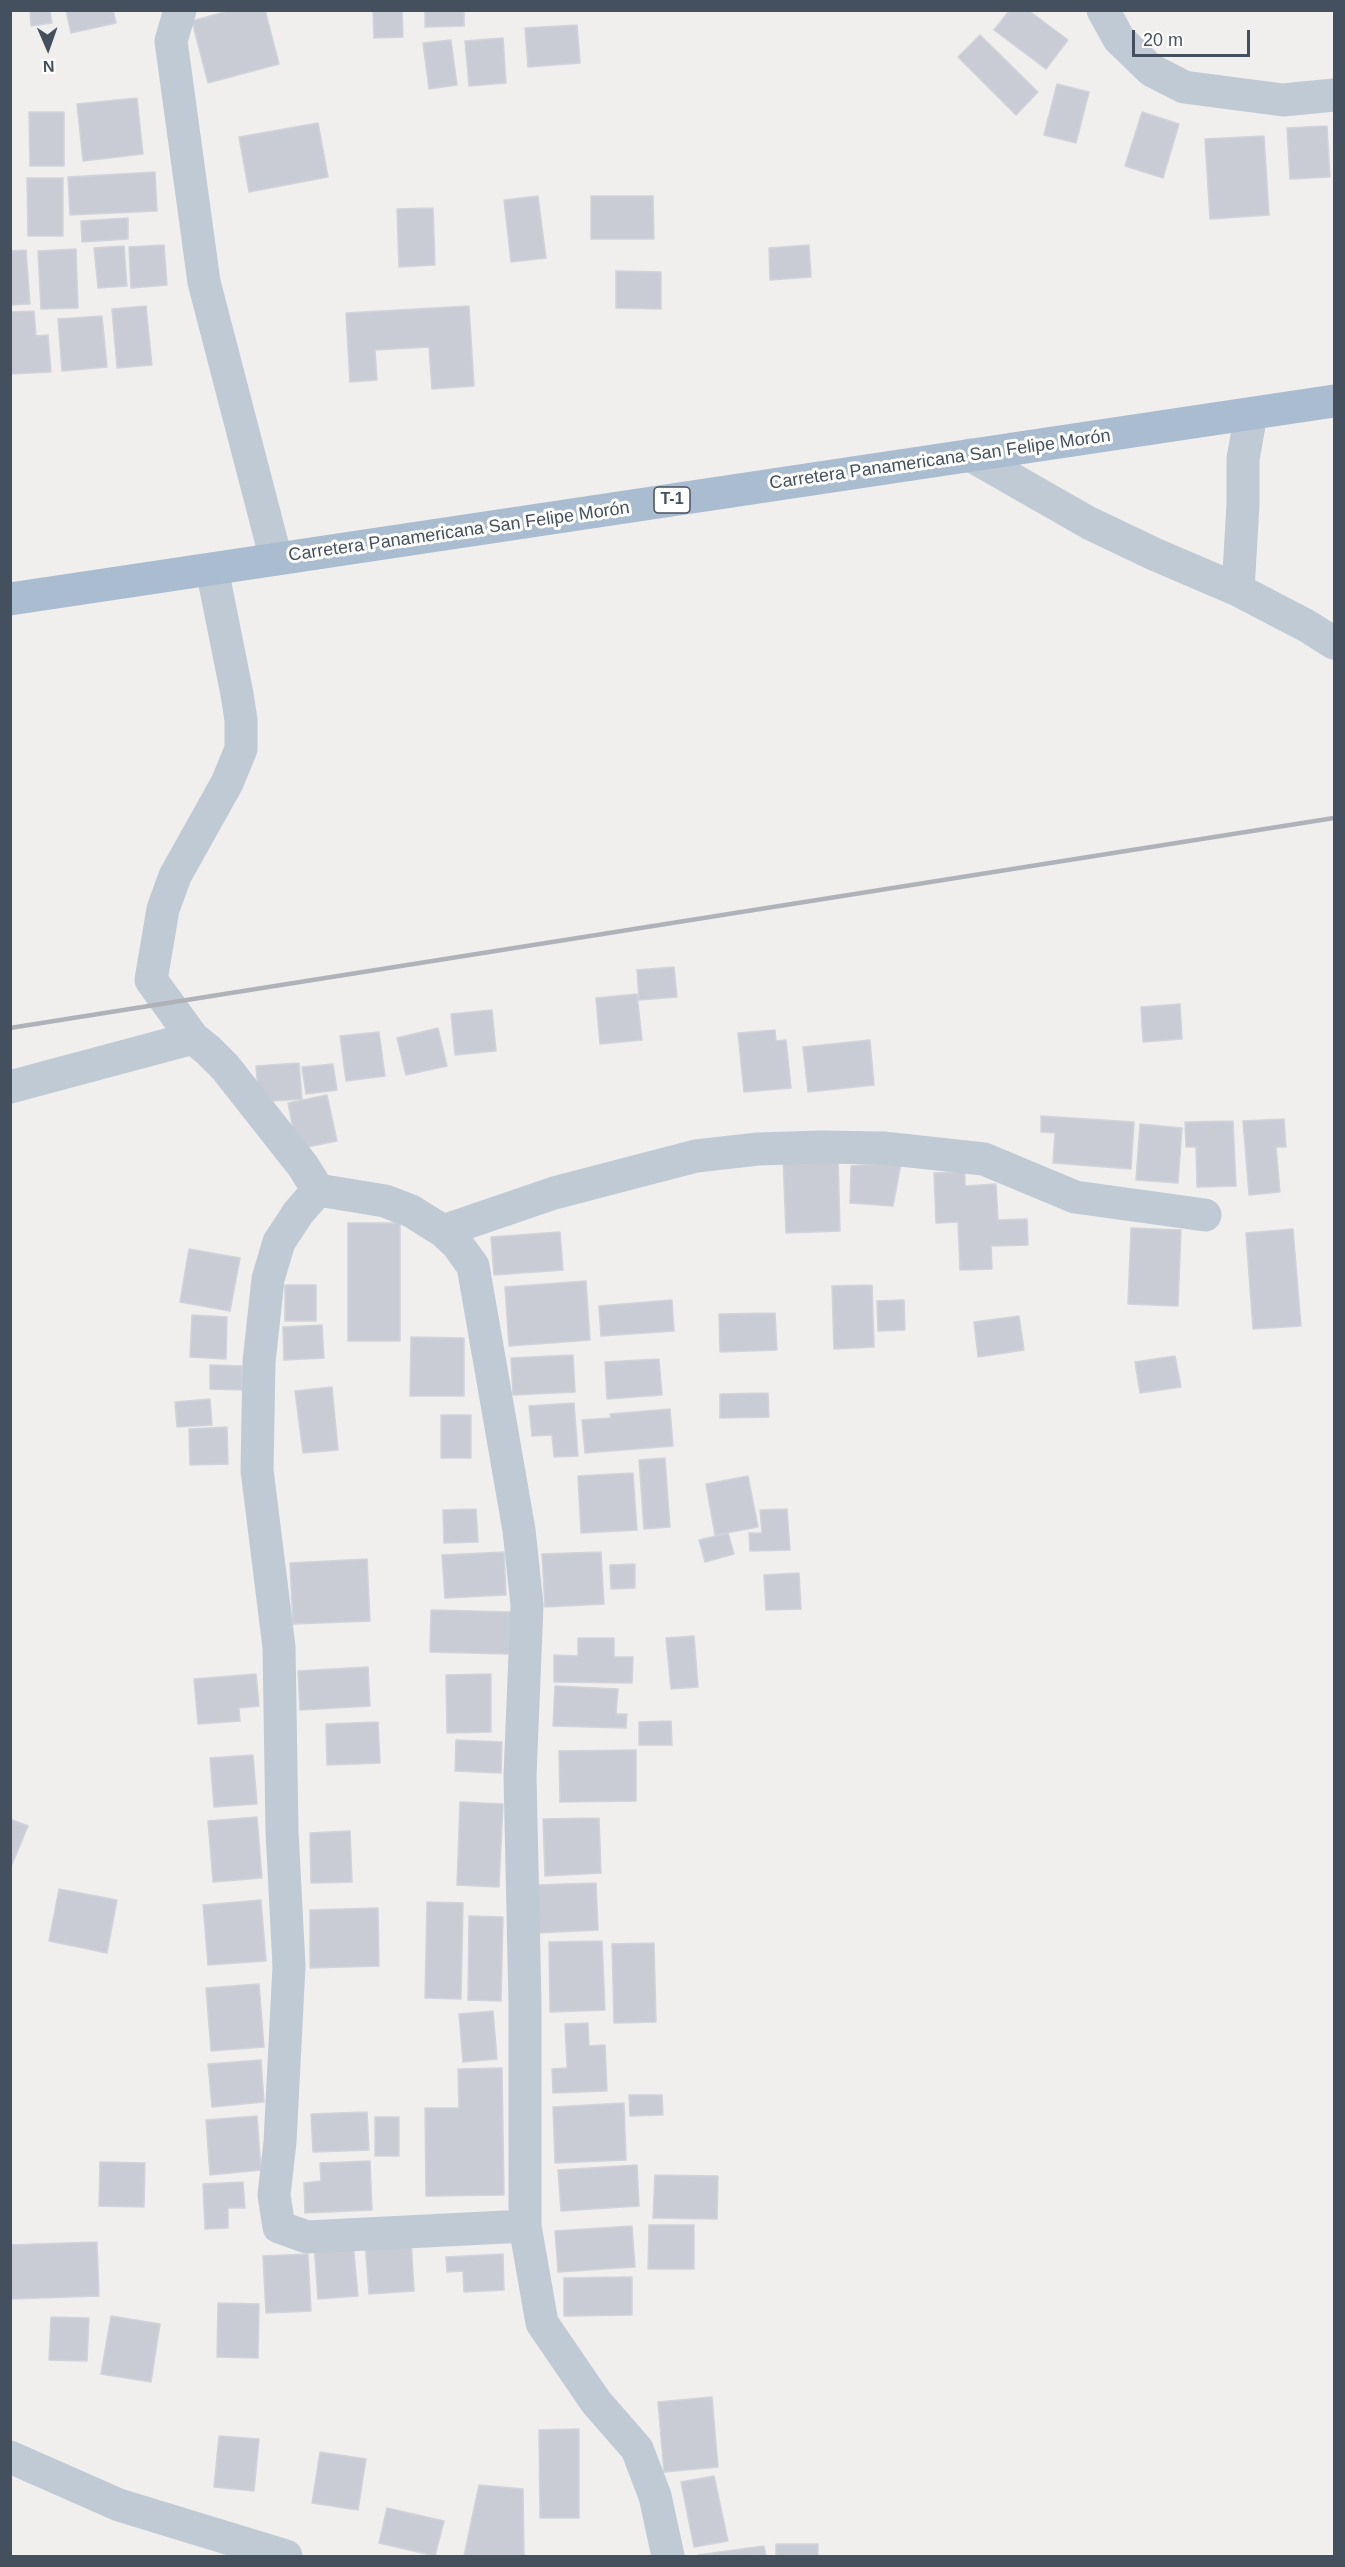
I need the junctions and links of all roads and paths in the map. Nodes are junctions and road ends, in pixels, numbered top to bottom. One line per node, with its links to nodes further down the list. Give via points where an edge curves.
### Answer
1 (1104, 10): 3 (street, via 1119,39 1150,69 1184,87 1283,100)
2 (180, 11): 7 (street, via 171,41 204,282)
3 (1335, 95)
4 (1335, 401): 5 (main road, Carretera Panamericana San Felipe Morón / T-1)
5 (1251, 414): 6 (main road, Carretera Panamericana San Felipe Morón / T-1); 9 (street, via 1243,459)
6 (970, 456): 7 (main road, Carretera Panamericana San Felipe Morón / T-1); 9 (street, via 1089,523)
7 (276, 559): 8 (main road, Carretera Panamericana San Felipe Morón / T-1)
8 (212, 569): 10 (main road, Carretera Panamericana San Felipe Morón / T-1); 12 (street, via 237,694 241,749 227,783 174,876 163,909 151,980)
9 (1238, 590): 11 (street)
10 (10, 599)
11 (1335, 644)
12 (193, 1038): 13 (street); 14 (street, via 225,1067)
13 (10, 1087)
14 (318, 1190): 16 (street, via 385,1201 411,1211); 17 (street, via 279,1242 268,1279 259,1362 257,1470 279,1647 289,1966 274,2195 279,2227 307,2237)
15 (1205, 1215): 16 (street, via 1075,1197 984,1159 883,1148 821,1147 696,1156 554,1193)
16 (443, 1231): 17 (street, via 473,1266 519,1530 527,1605 520,1776)
17 (525, 2226): 20 (street, via 542,2323 596,2402 637,2449 655,2496)
18 (10, 2457): 19 (street, via 119,2505)
19 (286, 2556)
20 (668, 2556)

